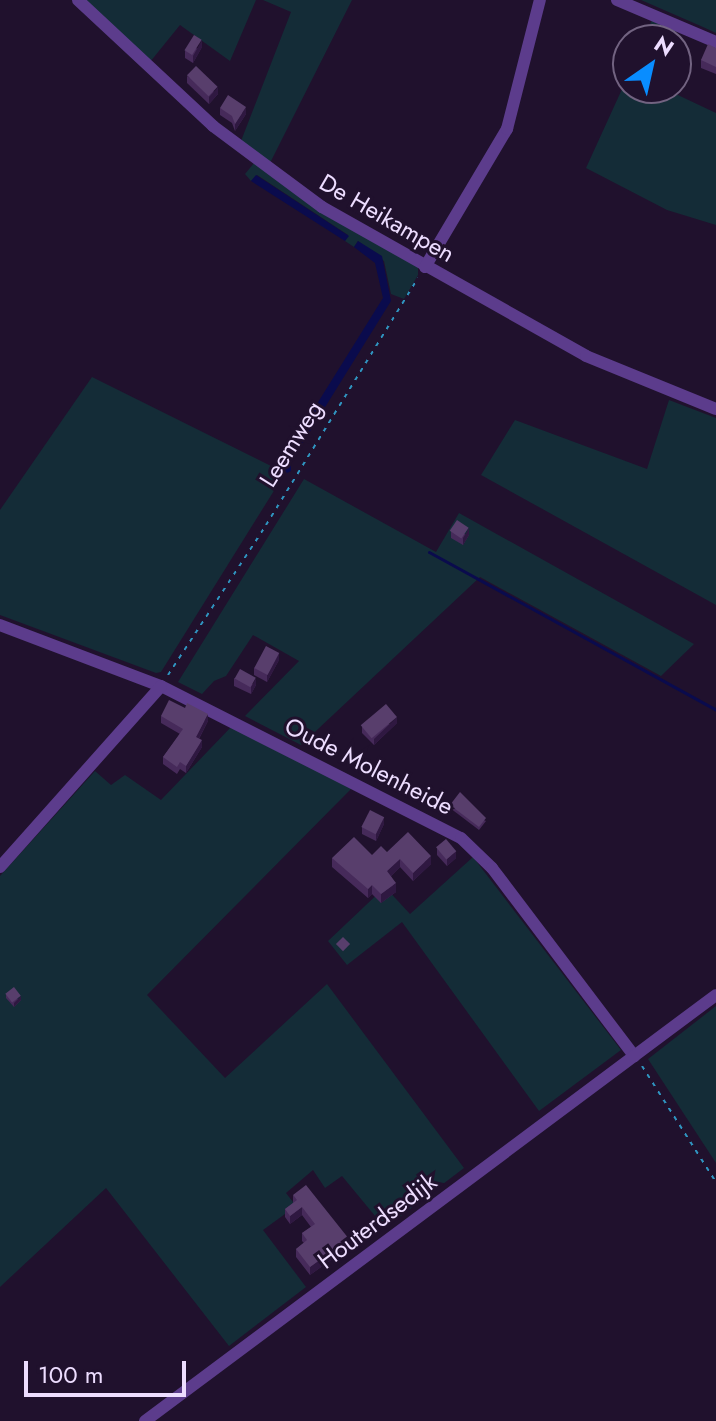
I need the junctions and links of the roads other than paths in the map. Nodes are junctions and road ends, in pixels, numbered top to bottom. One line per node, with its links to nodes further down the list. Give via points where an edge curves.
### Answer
1 (78, 0): 5 (street, De Heikampen, via 242,151 322,207)
2 (540, 0): 5 (street, via 507,129)
3 (617, 0): 4 (street)
4 (716, 42)
5 (425, 267): 6 (street, De Heikampen, via 614,370)
6 (716, 409)
7 (0, 625): 8 (street, Oude Molenheide)
8 (161, 686): 9 (street); 11 (street, Oude Molenheide, via 461,838 492,868)
9 (0, 867)
10 (716, 995): 11 (street, Houterdsedijk)
11 (634, 1056): 12 (street, Houterdsedijk)
12 (145, 1421)

